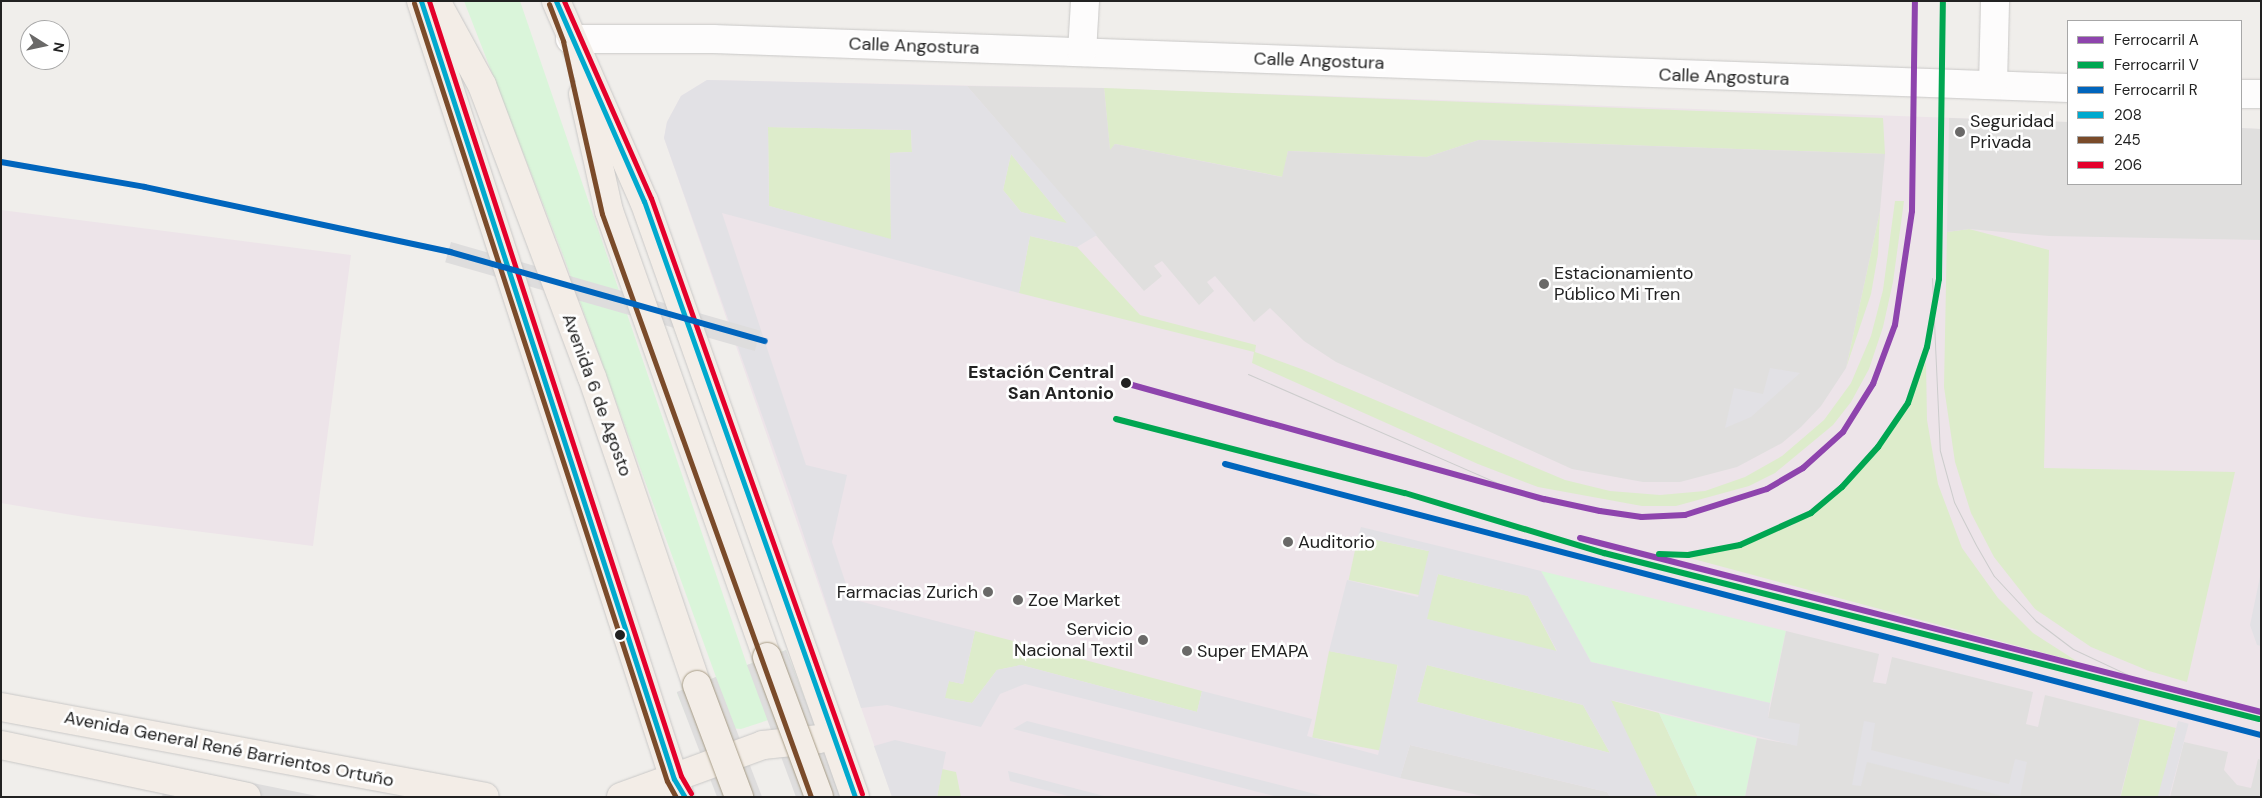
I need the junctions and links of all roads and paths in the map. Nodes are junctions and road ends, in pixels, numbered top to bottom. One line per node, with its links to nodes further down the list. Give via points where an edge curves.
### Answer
1 (421, 1): 17 (main road)
2 (436, 1): 21 (main road, Avenida 6 de Agosto, bridge, via 482,85 592,377)
3 (556, 1): 6 (main road)
4 (1085, 1): 7 (street)
5 (1994, 1): 8 (street)
6 (570, 39): 7 (street, Calle Angostura, via 713,39); 13 (main road, via 644,201); 22 (main road, bridge, via 609,211 766,657)
7 (1082, 52): 8 (street, Calle Angostura)
8 (1993, 85): 9 (street, Calle Angostura)
9 (2067, 88)
10 (2242, 94): 11 (street)
11 (2261, 94)
12 (1, 707): 19 (main road, Avenida General René Barrientos Ortuño)
13 (834, 739): 17 (main road, via 803,738 764,744); 23 (main road)
14 (1, 746): 16 (main road)
15 (1, 764): 16 (main road)
16 (165, 791): 18 (main road)
17 (680, 791): 20 (main road)
18 (247, 797)
19 (486, 797)
20 (621, 797)
21 (739, 797)
22 (819, 797)
23 (855, 797)

